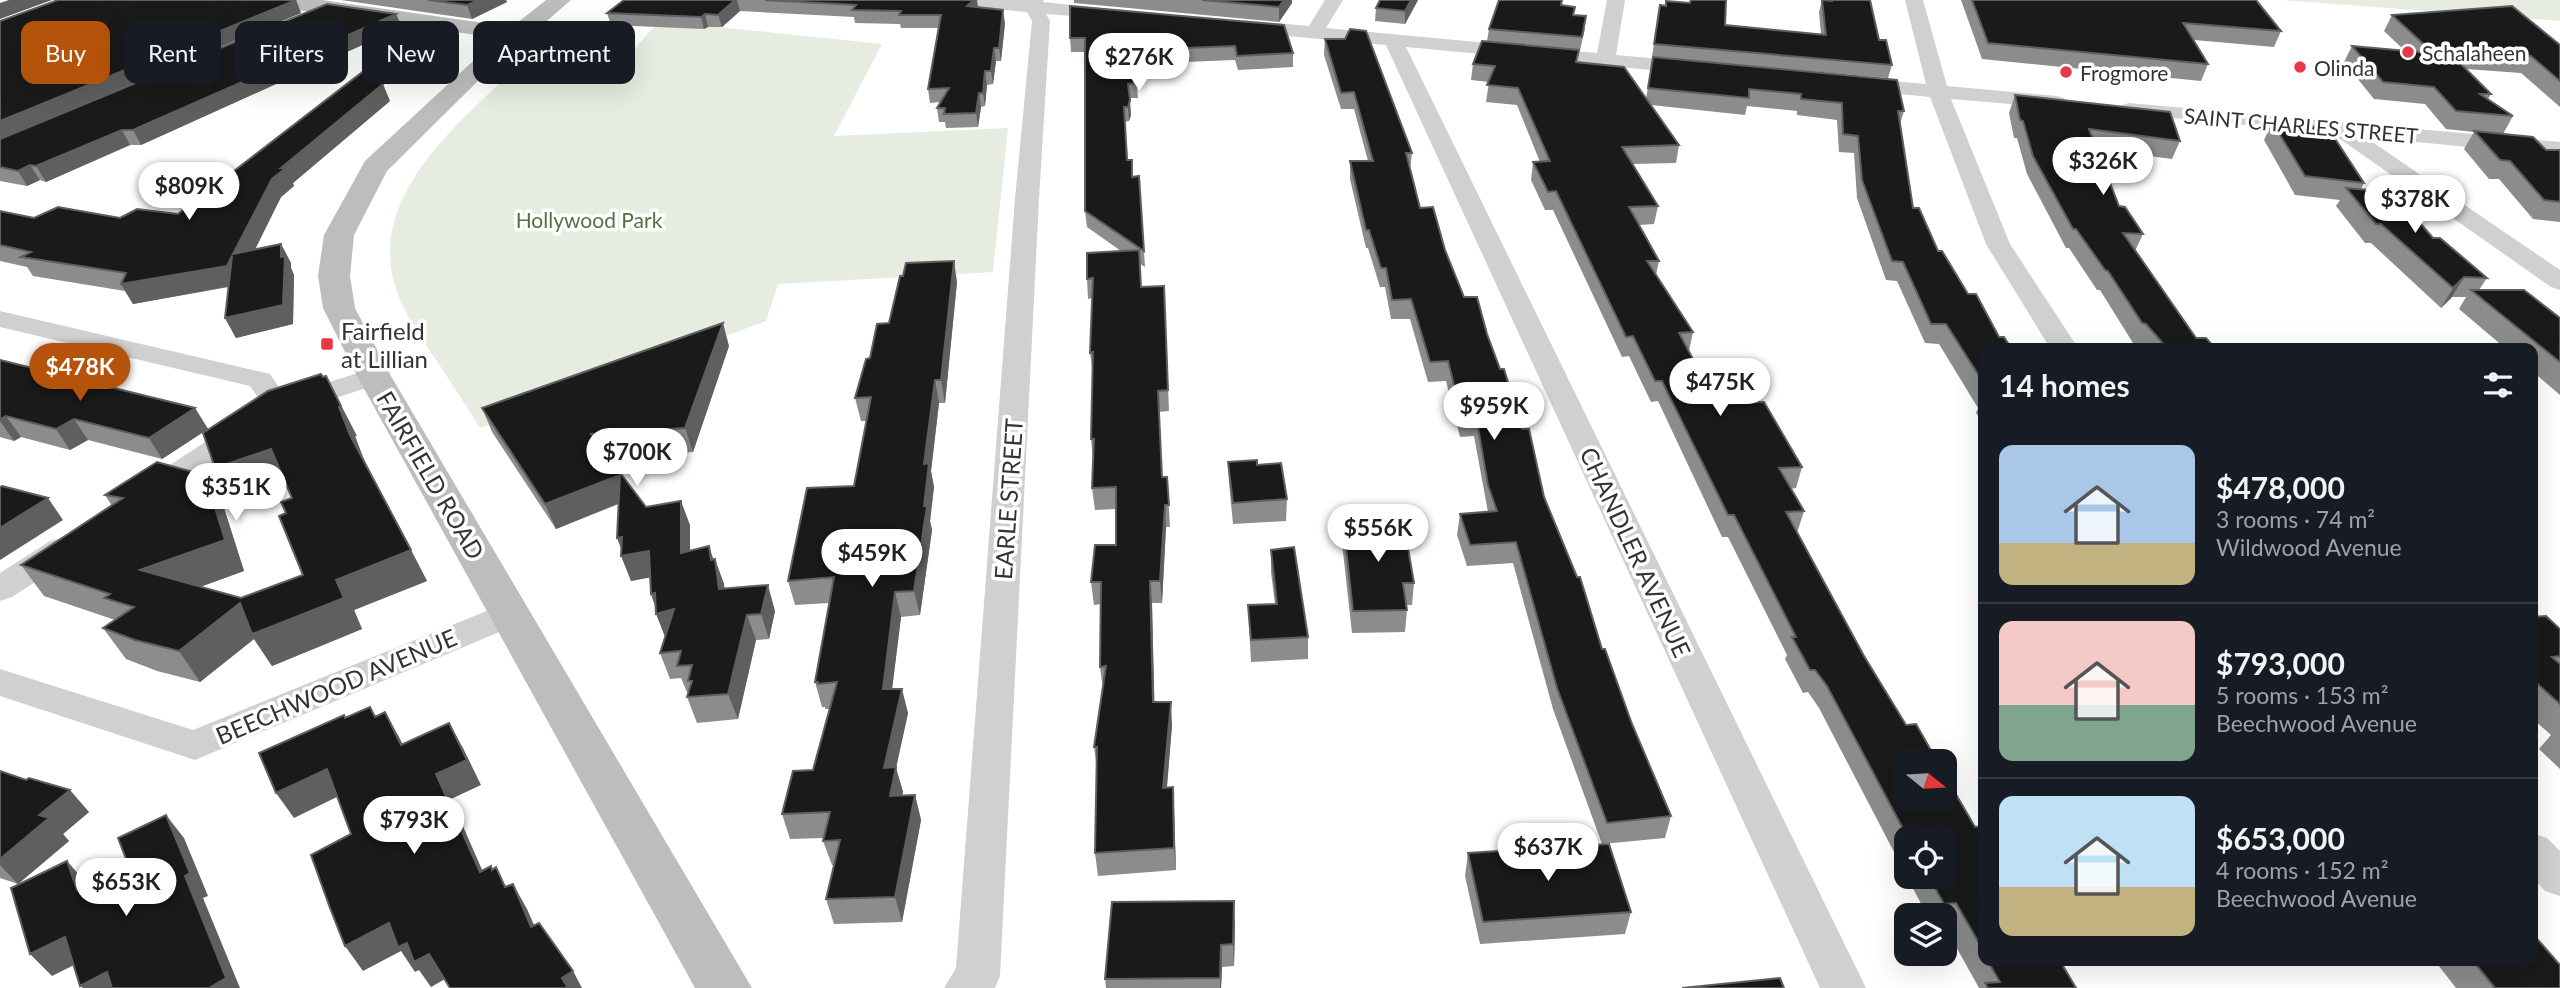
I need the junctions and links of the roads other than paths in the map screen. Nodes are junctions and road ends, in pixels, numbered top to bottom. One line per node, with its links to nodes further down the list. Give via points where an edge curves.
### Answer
1 (275, 0): 8 (street)
2 (560, 0): 11 (street, FAIRFIELD ROAD)
3 (954, 0): 7 (street)
4 (1334, 0): 14 (street)
5 (1616, 0): 16 (street)
6 (1914, 0): 20 (street)
7 (1034, 4): 9 (street); 38 (street, EARLE STREET, via 1041,21 978,976)
8 (333, 8): 10 (street); 13 (street)
9 (1127, 16)
10 (304, 21)
11 (533, 21)
12 (1220, 24): 14 (street)
13 (473, 28)
14 (1314, 33): 15 (street)
15 (1394, 40): 16 (street); 39 (street, CHANDLER AVENUE)
16 (1605, 60): 17 (street)
17 (1716, 70)
18 (473, 75): 28 (street, FAIRFIELD ROAD, via 375,167 339,235 334,276 338,308)
19 (1841, 82): 20 (street)
20 (1938, 91): 21 (street); 27 (street, via 1998,244)
21 (2073, 104)
22 (2113, 107): 23 (street, SAINT CHARLES STREET)
23 (2337, 128): 24 (street, SAINT CHARLES STREET); 25 (street)
24 (2560, 149)
25 (2560, 282)
26 (0, 319): 29 (street, via 260,380)
27 (2061, 343)
28 (374, 376): 29 (street); 33 (street, FAIRFIELD ROAD)
29 (279, 408): 30 (street)
30 (128, 506)
31 (81, 536): 32 (street)
32 (0, 589)
33 (511, 613): 34 (street, BEECHWOOD AVENUE, via 195,745); 37 (street, FAIRFIELD ROAD)
34 (0, 682)
35 (2538, 856): 36 (street)
36 (2560, 878)
37 (724, 988)
38 (967, 988)
39 (1843, 988)

